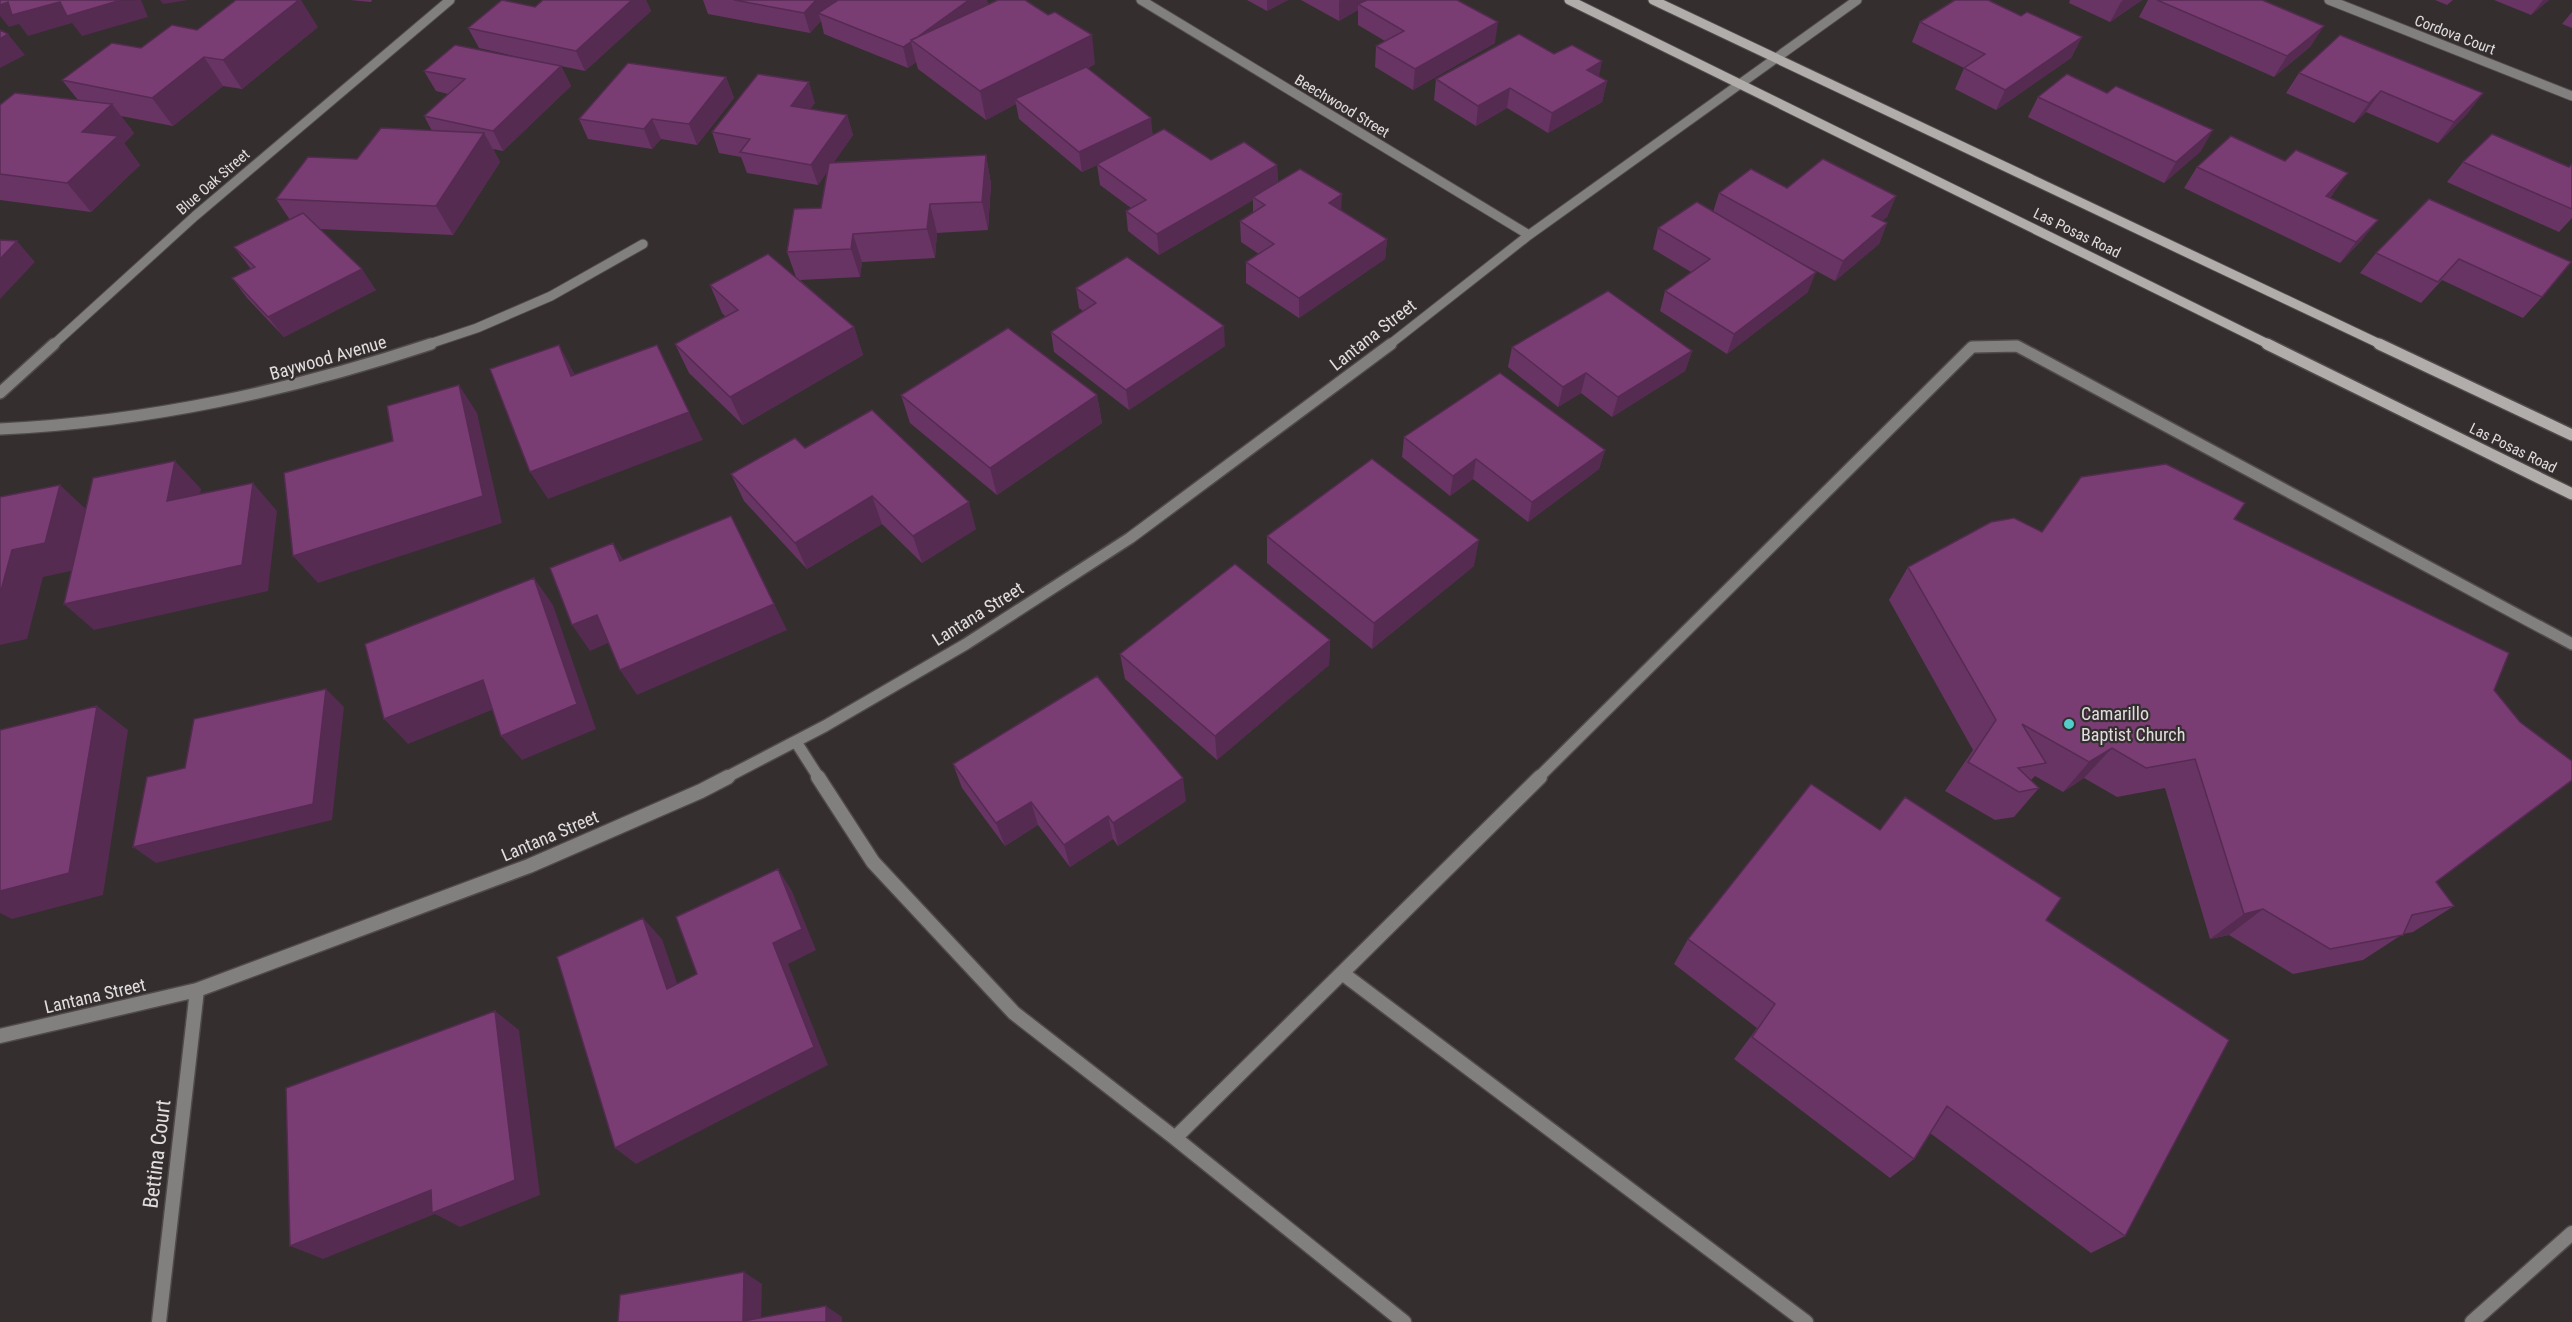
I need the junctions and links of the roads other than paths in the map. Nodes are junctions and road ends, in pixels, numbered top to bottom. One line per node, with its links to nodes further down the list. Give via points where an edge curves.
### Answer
1 (450, 0): 12 (street, Blue Oak Street, via 195,216)
2 (1141, 0): 10 (street, Beechwood Street)
3 (1569, 0): 8 (main road, Las Posas Road)
4 (1653, 0): 7 (main road, Las Posas Road)
5 (1857, 0): 7 (street, Lantana Street)
6 (2329, 0): 9 (street, Cordova Court)
7 (1776, 59): 8 (street, Lantana Street); 14 (main road, Las Posas Road)
8 (1739, 83): 10 (street, Lantana Street); 15 (main road, Las Posas Road)
9 (2572, 96)
10 (1528, 236): 17 (street, Lantana Street, via 1334,388 1130,538 966,644)
11 (643, 244): 13 (street, Baywood Avenue, via 551,296 477,328 279,390 68,426)
12 (0, 393)
13 (0, 429)
14 (2572, 435)
15 (2572, 494)
16 (2572, 644): 18 (street, via 2017,346 1972,347)
17 (796, 742): 19 (street, Lantana Street, via 701,791 529,866); 21 (street, via 873,862 1014,1012)
18 (1342, 973): 21 (street); 25 (street)
19 (197, 990): 20 (street, Lantana Street); 23 (street, Bettina Court)
20 (0, 1036)
21 (1175, 1138): 24 (street)
22 (2572, 1233): 26 (street)
23 (159, 1322)
24 (1404, 1322)
25 (1806, 1322)
26 (2472, 1322)

